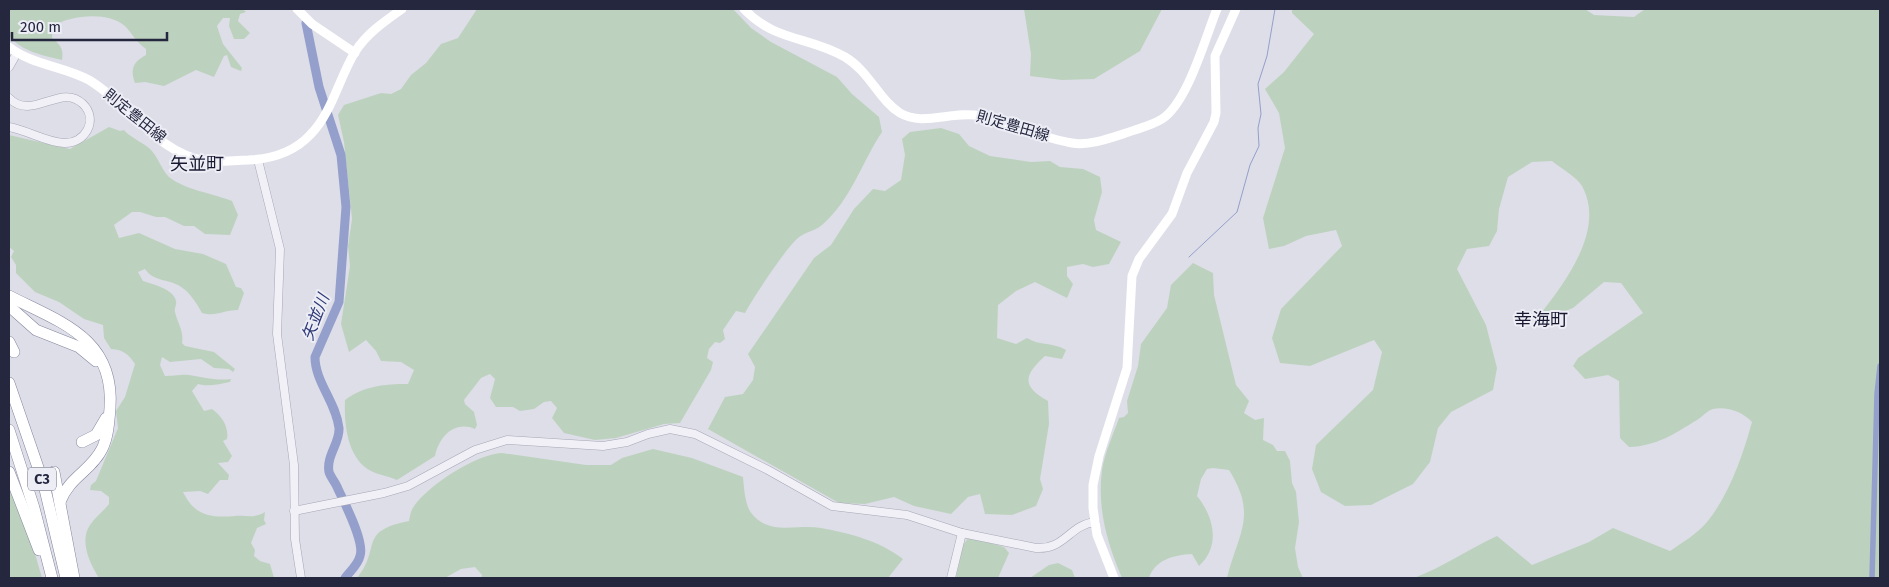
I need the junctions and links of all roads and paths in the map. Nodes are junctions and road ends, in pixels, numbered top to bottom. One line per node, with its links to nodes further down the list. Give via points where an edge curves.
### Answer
1 (298, 9): 8 (main road, via 312,24)
2 (402, 9): 8 (main road, 則定豊田線, via 379,26)
3 (744, 9): 4 (main road, 則定豊田線, via 756,22 774,32 844,56 866,74 899,112 910,117 919,119 968,113 1073,144 1115,137 1161,119 1170,112 1187,85)
4 (1217, 9)
5 (1236, 9): 22 (main road, via 1215,56 1214,122 1187,173 1172,214 1138,259 1132,276 1127,368 1095,470 1092,497)
6 (9, 47): 7 (main road, 則定豊田線)
7 (17, 53): 9 (street); 12 (main road, 則定豊田線, via 88,80 179,152 207,161)
8 (355, 53): 12 (main road, 則定豊田線, via 319,123 298,146)
9 (9, 67)
10 (9, 98): 11 (street, via 25,106 72,98 85,106 90,122 86,134 67,143)
11 (9, 127)
12 (258, 160): 21 (street, via 280,249 277,334 294,465)
13 (9, 296): 20 (highway, via 65,324 83,337 107,370 111,399 105,441 98,456 68,486)
14 (9, 306): 17 (highway, via 36,330 84,350 104,371 108,398 105,419 96,435)
15 (9, 383): 26 (highway, C3, via 44,485)
16 (9, 430): 25 (highway, C3)
17 (82, 442)
18 (9, 472): 24 (highway)
19 (54, 472): 20 (highway)
20 (60, 502): 27 (highway)
21 (294, 511): 23 (street, via 408,486 475,450 507,440 603,446 670,429 695,434 832,506 907,515); 28 (street)
22 (1095, 522): 23 (street, via 1081,526 1058,545 1045,549); 30 (main road, via 1099,544)
23 (962, 533): 29 (street)
24 (48, 578)
25 (52, 578)
26 (66, 578)
27 (74, 578)
28 (301, 578)
29 (951, 578)
30 (1114, 578)

